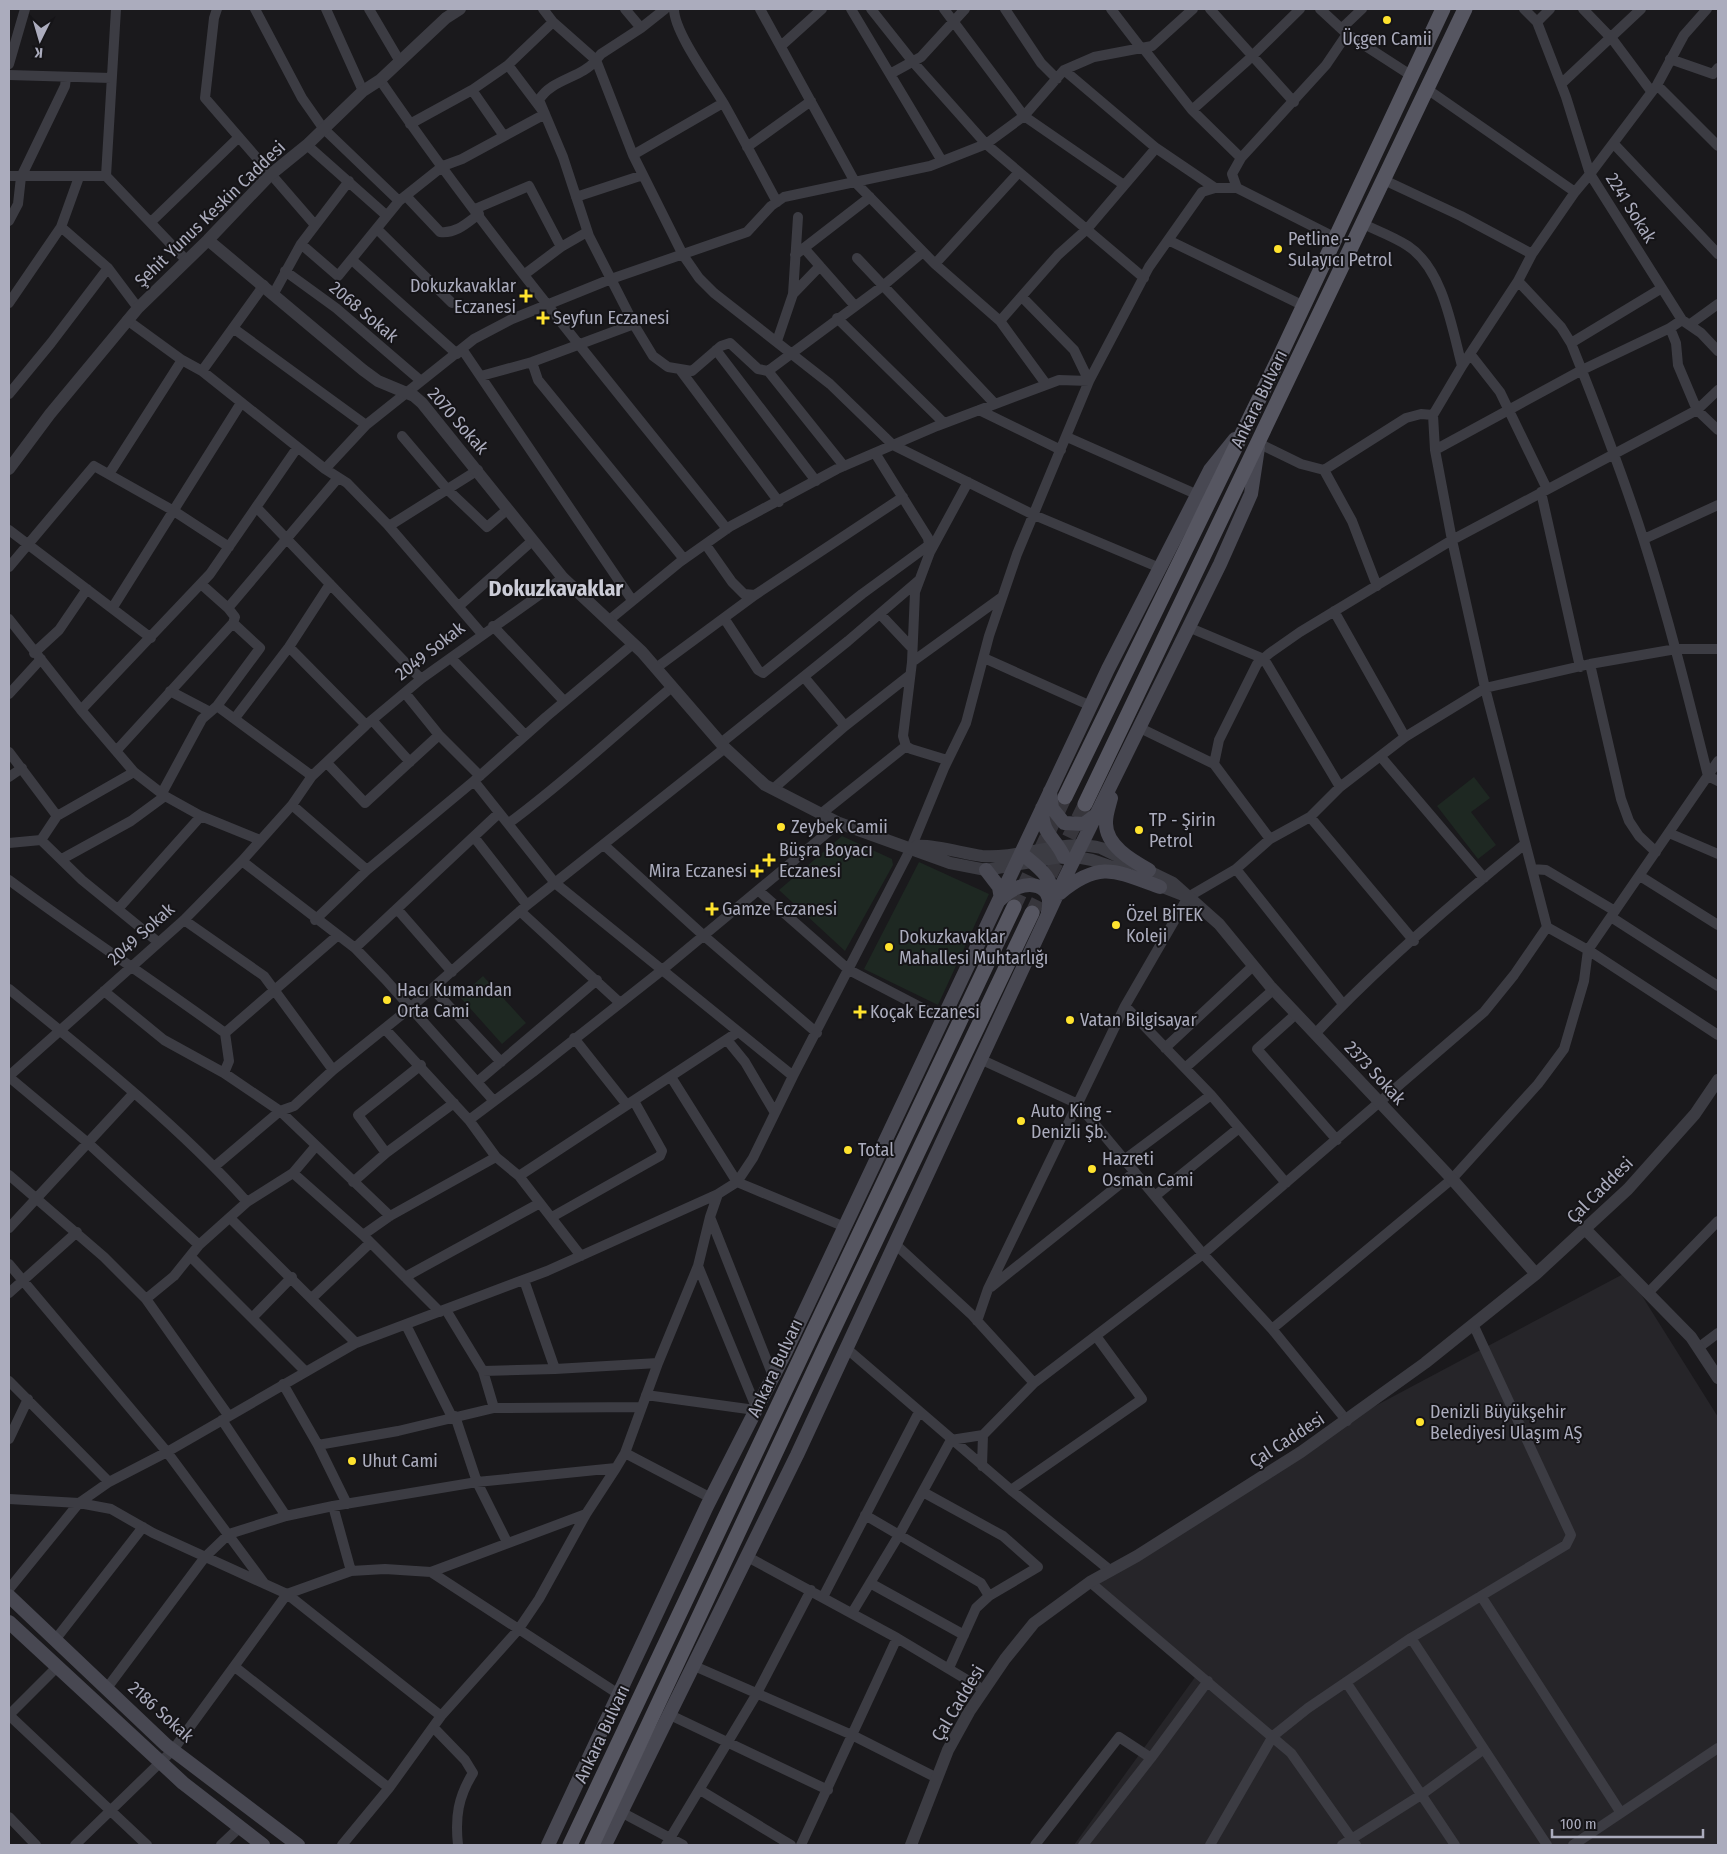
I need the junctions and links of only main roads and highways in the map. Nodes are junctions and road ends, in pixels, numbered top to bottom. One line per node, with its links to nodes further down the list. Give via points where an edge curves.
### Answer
1 (1443, 9): 3 (main road, Ankara Bulvarı, via 1304,306)
2 (1465, 9): 4 (main road, Ankara Bulvarı)
3 (1242, 430): 6 (main road, via 1210,470); 7 (main road, Ankara Bulvarı)
4 (1258, 443): 5 (main road, via 1251,494 1218,570); 8 (main road, Ankara Bulvarı)
5 (1114, 780): 10 (main road); 14 (main road, via 1107,832 1123,853)
6 (1050, 791): 9 (main road); 10 (main road, via 1052,808 1064,822 1084,824)
7 (1065, 797)
8 (1085, 804)
9 (1042, 807): 11 (main road); 12 (main road, via 1042,824)
10 (1097, 814): 12 (main road, via 1082,844)
11 (1021, 853): 16 (main road, via 1046,875); 17 (main road)
12 (1066, 854): 16 (main road)
13 (986, 870): 17 (main road)
14 (1148, 870)
15 (1160, 887): 16 (main road, via 1098,871 1078,879)
16 (1056, 898): 18 (main road)
17 (1007, 903): 18 (main road, via 1009,890 1023,884 1041,888 1049,904); 23 (main road, via 943,1019 774,1376 711,1498); 24 (main road, Ankara Bulvarı)
18 (1039, 917): 25 (main road, Ankara Bulvarı, via 831,1334); 26 (main road, via 980,1059 797,1455)
19 (9, 1596): 22 (main road, 2186 Sokak, via 173,1750)
20 (9, 1622): 21 (main road, via 161,1763)
21 (263, 1845)
22 (298, 1845)
23 (548, 1845)
24 (570, 1845)
25 (592, 1845)
26 (605, 1845)

